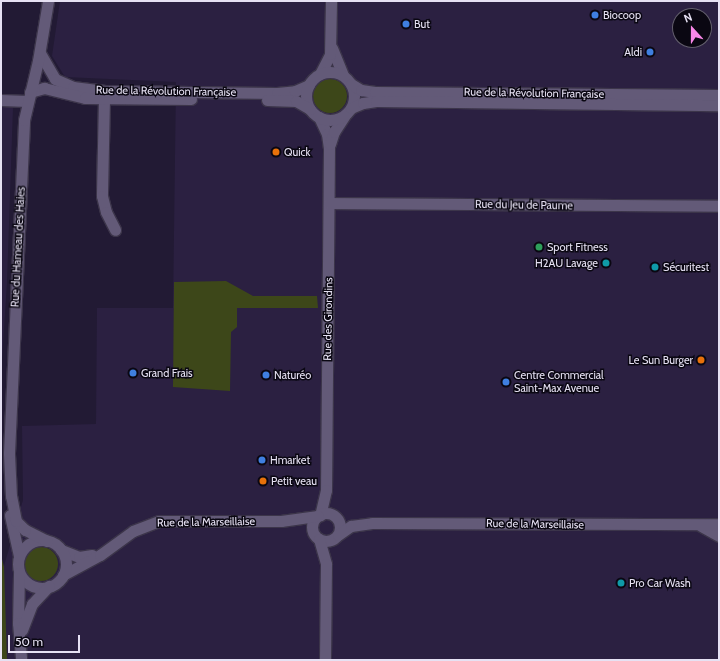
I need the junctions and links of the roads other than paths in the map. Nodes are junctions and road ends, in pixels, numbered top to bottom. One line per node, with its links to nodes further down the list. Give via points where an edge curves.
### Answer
1 (48, 1): 4 (street, Rue du Hameau des Haies)
2 (331, 1): 3 (street)
3 (332, 44): 5 (street, via 329,59); 6 (street)
4 (40, 53): 9 (street, Rue de la Révolution Française, via 48,71 63,84); 11 (street, Rue du Hameau des Haies)
5 (320, 74): 6 (street, via 330,72); 8 (street)
6 (343, 75): 7 (street)
7 (351, 84): 10 (street, Rue de la Révolution Française, via 361,90 375,92); 15 (street, via 354,97)
8 (309, 85): 9 (street, Rue de la Révolution Française, via 284,92); 14 (street, via 306,99)
9 (107, 94): 11 (street, via 75,96 48,89); 14 (street, Rue de la Révolution Française, via 291,100); 20 (street, via 102,196)
10 (719, 95)
11 (29, 97): 12 (street); 22 (street, Rue du Hameau des Haies, via 24,120 10,430)
12 (1, 100)
13 (719, 105): 15 (street, Rue de la Révolution Française, via 376,101 363,102)
14 (310, 109): 16 (street)
15 (348, 112): 16 (street, via 331,120); 17 (street, Rue des Girondins, via 334,132)
16 (319, 117): 17 (street, Rue des Girondins, via 327,134)
17 (329, 148): 18 (street, Rue des Girondins)
18 (329, 203): 19 (street, Rue du Jeu de Paume); 21 (street, Rue des Girondins)
19 (719, 206)
20 (115, 230)
21 (326, 490): 23 (street, Rue des Girondins); 24 (street, Rue des Girondins)
22 (11, 496): 32 (street, Rue du Hameau des Haies, via 19,526); 35 (street, Rue du Hameau des Haies, via 11,522)
23 (319, 516): 24 (street); 25 (street, Rue de la Marseillaise); 29 (street, via 313,523)
24 (334, 516): 26 (street, Rue de la Marseillaise); 30 (street, via 340,524)
25 (282, 521): 29 (street, Rue de la Marseillaise, via 302,525); 33 (street, Rue de la Marseillaise, via 159,521 133,531)
26 (372, 522): 28 (street, Rue de la Marseillaise); 30 (street, Rue de la Marseillaise, via 351,526)
27 (719, 524): 28 (street, Rue de la Marseillaise)
28 (698, 525): 31 (street, Rue de la Marseillaise)
29 (316, 535): 30 (street, via 325,541); 36 (street)
30 (336, 536): 36 (street)
31 (719, 536)
32 (47, 541): 34 (street); 35 (street, via 30,543)
33 (112, 546): 34 (street, Rue de la Marseillaise, via 82,558); 38 (street, Rue de la Marseillaise)
34 (61, 550): 38 (street, via 66,564)
35 (19, 556): 37 (street)
36 (326, 564): 42 (street)
37 (19, 570): 39 (street, via 25,580 32,585); 40 (street)
38 (63, 575): 39 (street)
39 (49, 586): 40 (street, via 35,600 27,614)
40 (20, 647): 41 (street)
41 (21, 660)
42 (325, 660)

